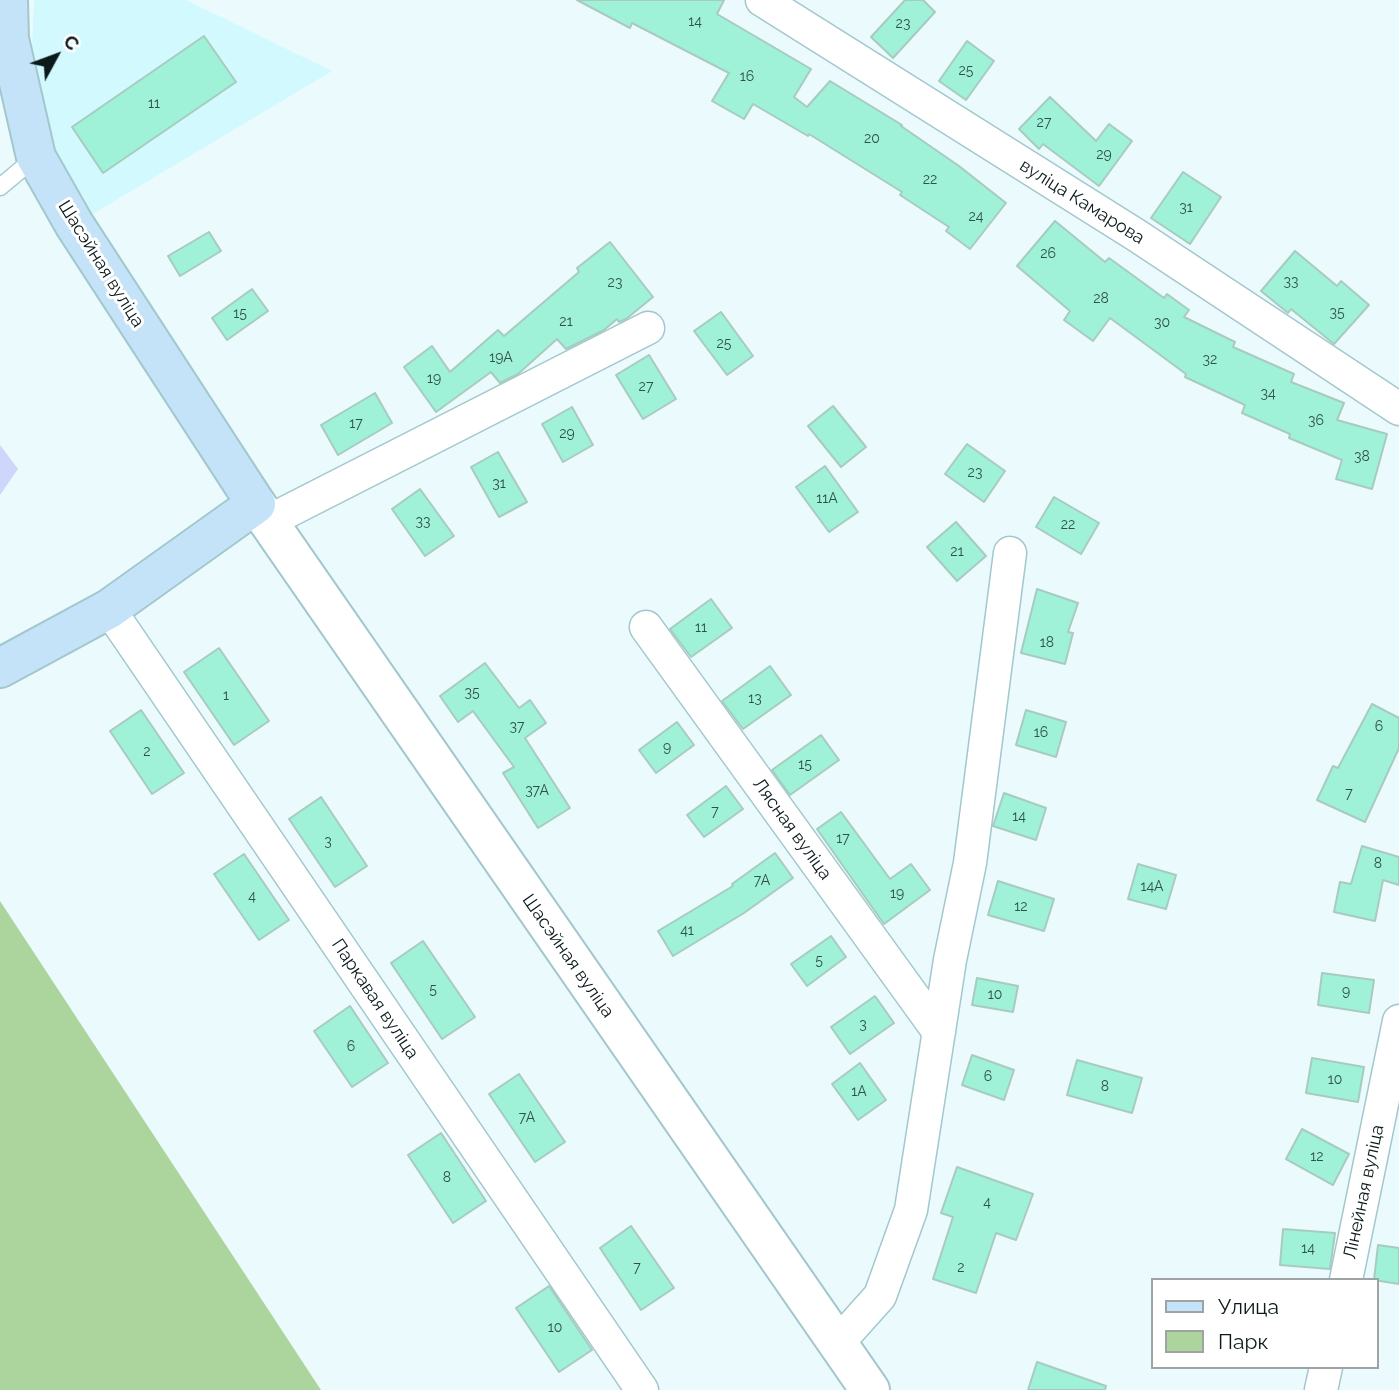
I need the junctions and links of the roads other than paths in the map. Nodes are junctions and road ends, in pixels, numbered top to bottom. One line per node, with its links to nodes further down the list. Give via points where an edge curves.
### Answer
1 (8, 0): 3 (main road, Шасэйная вуліца, via 9,39)
2 (762, 0): 6 (street, вуліца Камарова, via 1136,235)
3 (36, 157): 4 (lane); 7 (main road, Шасэйная вуліца)
4 (0, 187)
5 (648, 328): 7 (street)
6 (1399, 409)
7 (262, 513): 9 (main road); 15 (street, Шасэйная вуліца)
8 (1010, 553): 13 (street, via 970,863)
9 (109, 609): 11 (main road); 17 (street, Паркавая вуліца)
10 (646, 627): 13 (street, Лясная вуліца)
11 (0, 668)
12 (1399, 1021): 14 (street, Лінейная вуліца)
13 (939, 1032): 15 (street, via 911,1210 880,1296)
14 (1346, 1278)
15 (837, 1344): 18 (street, Шасэйная вуліца)
16 (1326, 1369): 19 (street)
17 (642, 1390)
18 (870, 1390)
19 (1321, 1390)

